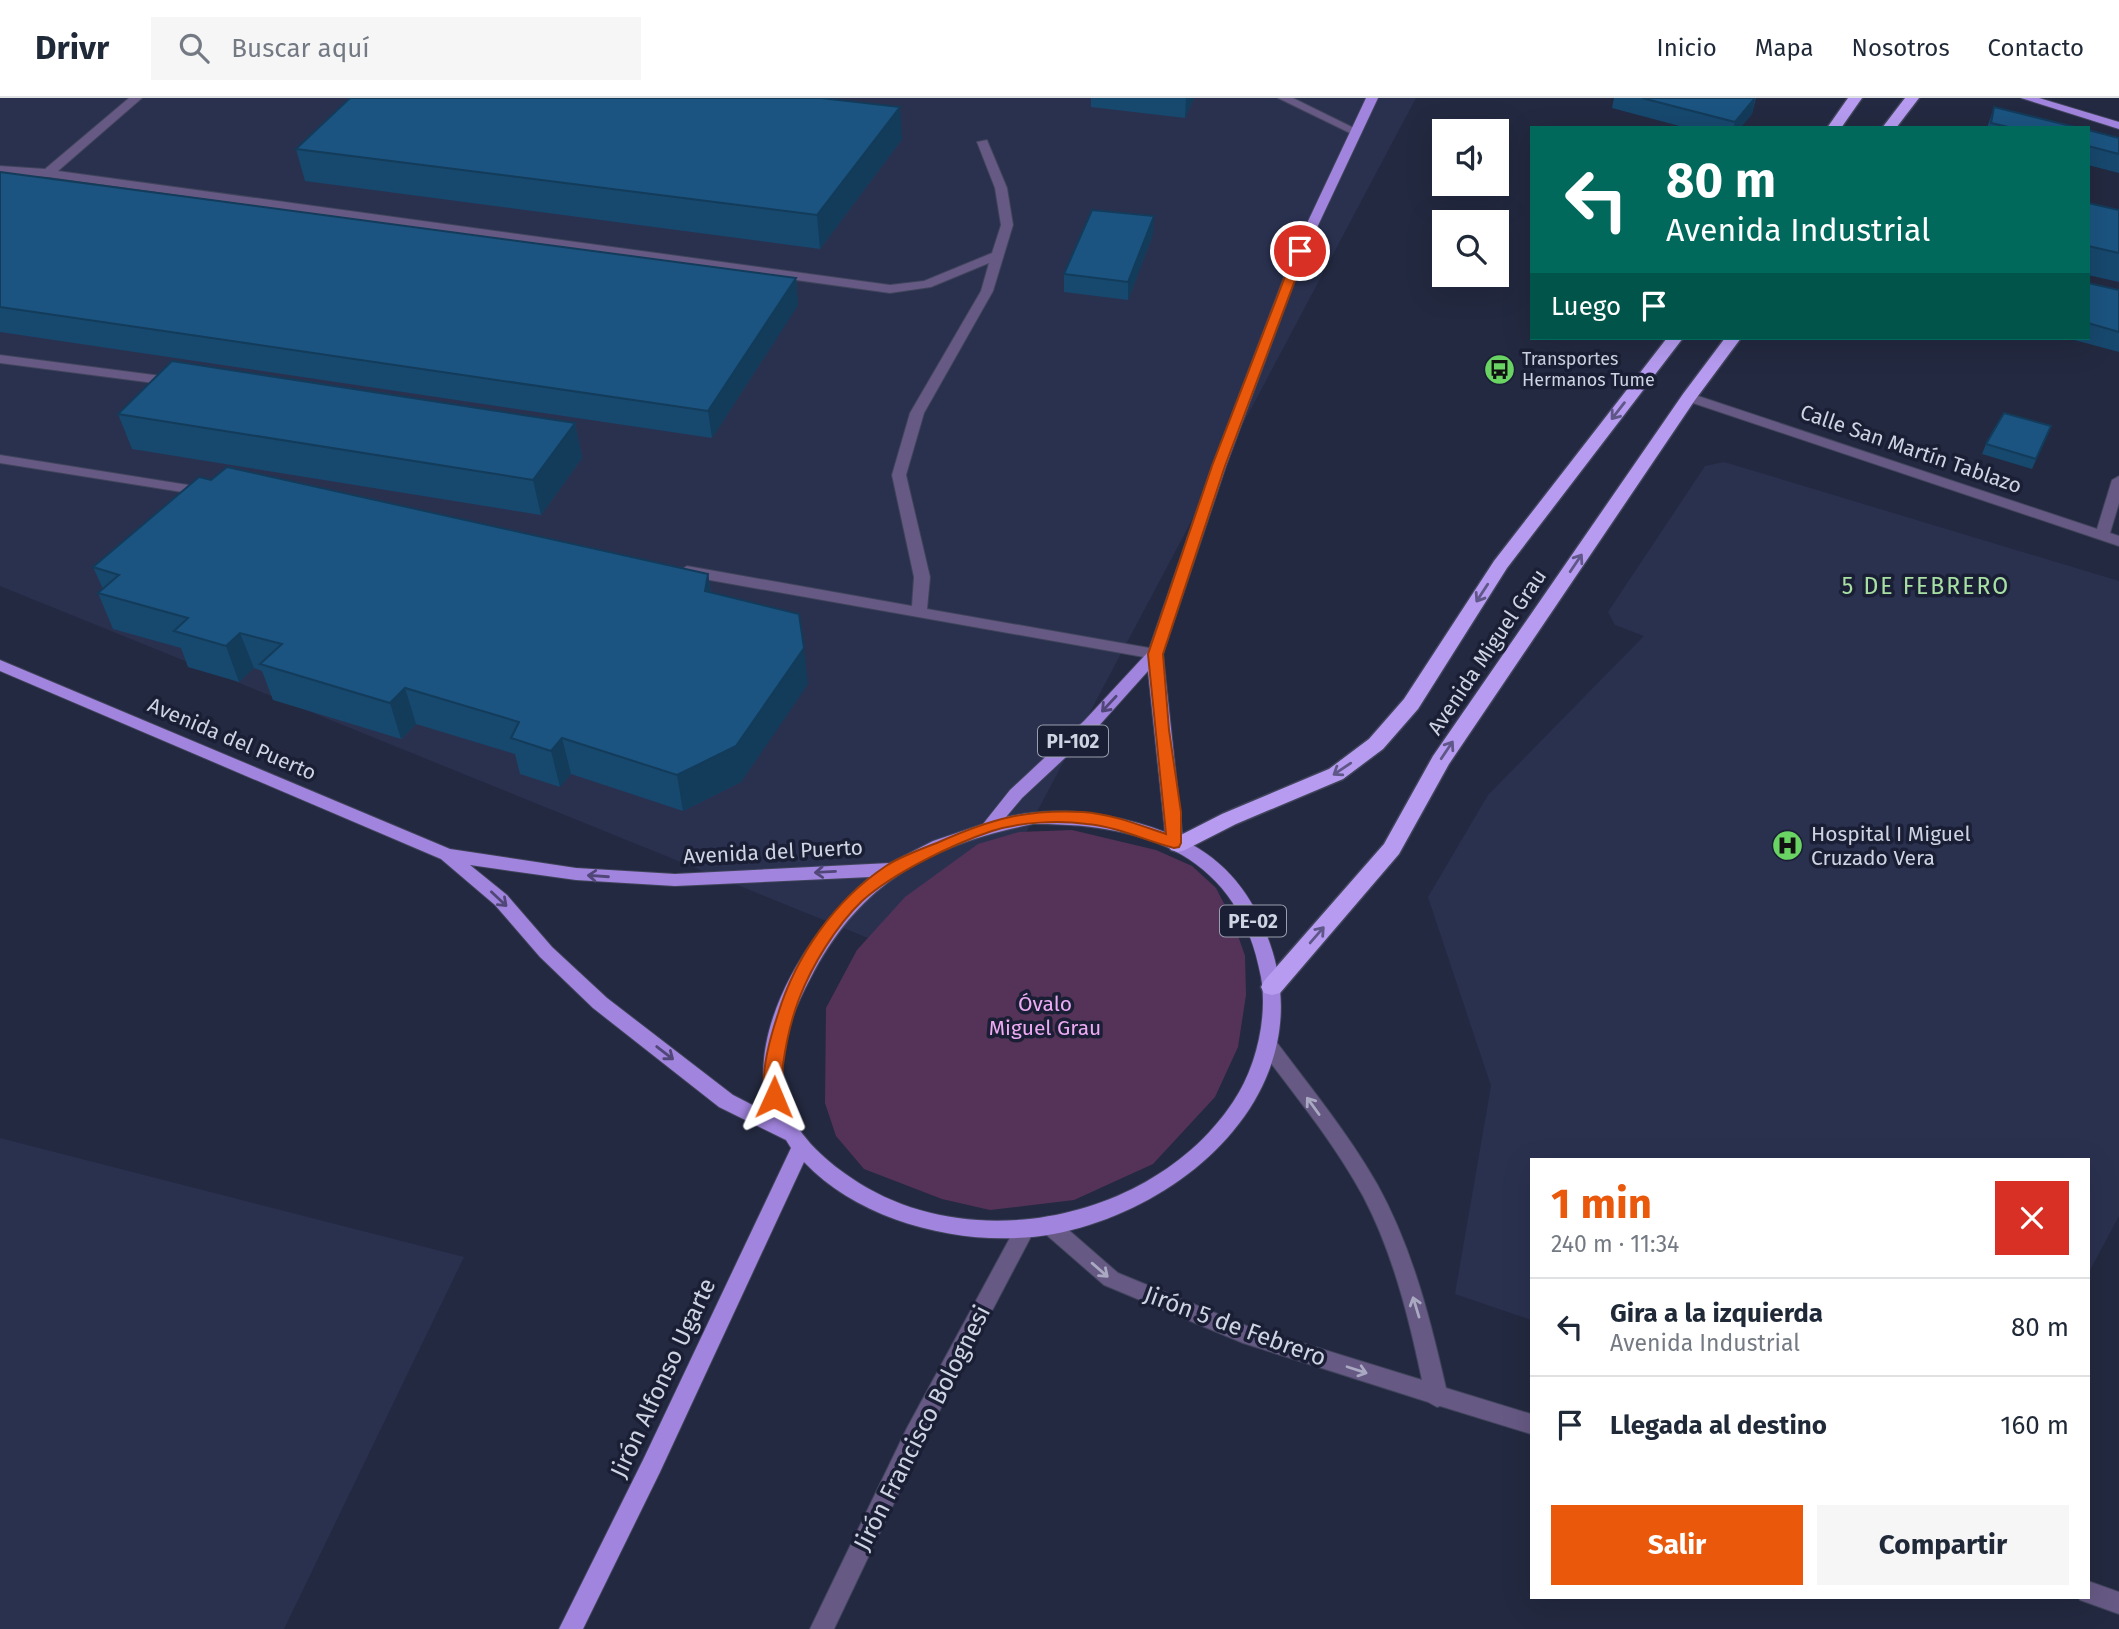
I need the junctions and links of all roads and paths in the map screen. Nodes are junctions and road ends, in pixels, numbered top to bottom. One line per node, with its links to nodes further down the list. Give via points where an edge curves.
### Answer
1 (136, 98): 13 (street)
2 (1284, 98): 10 (street)
3 (1372, 98): 10 (main road, PI-102)
4 (1855, 98): 8 (highway)
5 (1912, 98): 9 (highway)
6 (2027, 98): 7 (main road)
7 (2119, 125)
8 (1835, 126)
9 (1891, 126)
10 (1356, 132): 27 (main road, PI-102, via 1300,251)
11 (983, 142): 14 (street, via 1001,188 1007,225)
12 (0, 170): 13 (street)
13 (48, 173): 14 (street, via 890,289 927,284)
14 (998, 255): 26 (street, via 987,291 917,413 899,475 922,577)
15 (1673, 340): 30 (highway, Avenida Miguel Grau, one-way to 30, via 1500,565 1411,704 1376,744 1336,774)
16 (1732, 340): 19 (highway, Avenida Miguel Grau / PE-02)
17 (0, 359): 18 (street)
18 (192, 384)
19 (1689, 397): 23 (street, Calle San Martín Tablazo); 33 (highway, Avenida Miguel Grau / PE-02, one-way to 19, via 1392,849 1440,761)
20 (0, 459): 22 (street)
21 (2119, 480): 23 (street)
22 (218, 494)
23 (2102, 535): 24 (street, Calle San Martín Tablazo)
24 (2119, 541)
25 (665, 568): 26 (street)
26 (919, 612): 27 (street)
27 (1155, 654): 29 (main road, PI-102, one-way to 29); 30 (main road, PI-102)
28 (0, 665): 31 (main road, Avenida del Puerto / PE-02)
29 (990, 826): 30 (main road, PE-02, via 1033,818 1084,818 1117,823); 32 (main road, PE-02)
30 (1176, 844): 33 (main road, PE-02, via 1229,882 1249,908)
31 (447, 855): 32 (main road, Avenida del Puerto / PE-02, one-way to 31, via 675,880 576,874); 35 (main road, Avenida del Puerto / PE-02, one-way to 35, via 501,900 546,952 600,1003 726,1101)
32 (894, 869): 35 (main road, PE-02, via 856,898 826,935 791,997 774,1068 774,1097)
33 (1272, 987): 34 (main road, PE-02)
34 (1268, 1045): 36 (main road, PE-02, via 1249,1094 1219,1136 1185,1167 1106,1211); 38 (street, one-way to 34, via 1423,1331 1396,1244 1357,1166)
35 (795, 1141): 37 (main road, PE-02, via 824,1171 858,1193 911,1215 975,1229); 42 (main road, Jirón Alfonso Ugarte, via 652,1465)
36 (1049, 1225): 37 (main road, PE-02); 38 (street, Jirón 5 de Febrero, one-way to 38, via 1111,1279 1244,1334)
37 (1025, 1229): 43 (street, Jirón Francisco Bolognesi, via 915,1435)
38 (1437, 1397): 39 (street, Jirón 5 de Febrero)
39 (1530, 1424)
40 (2090, 1593): 41 (street)
41 (2119, 1603)
42 (571, 1629)
43 (822, 1629)

